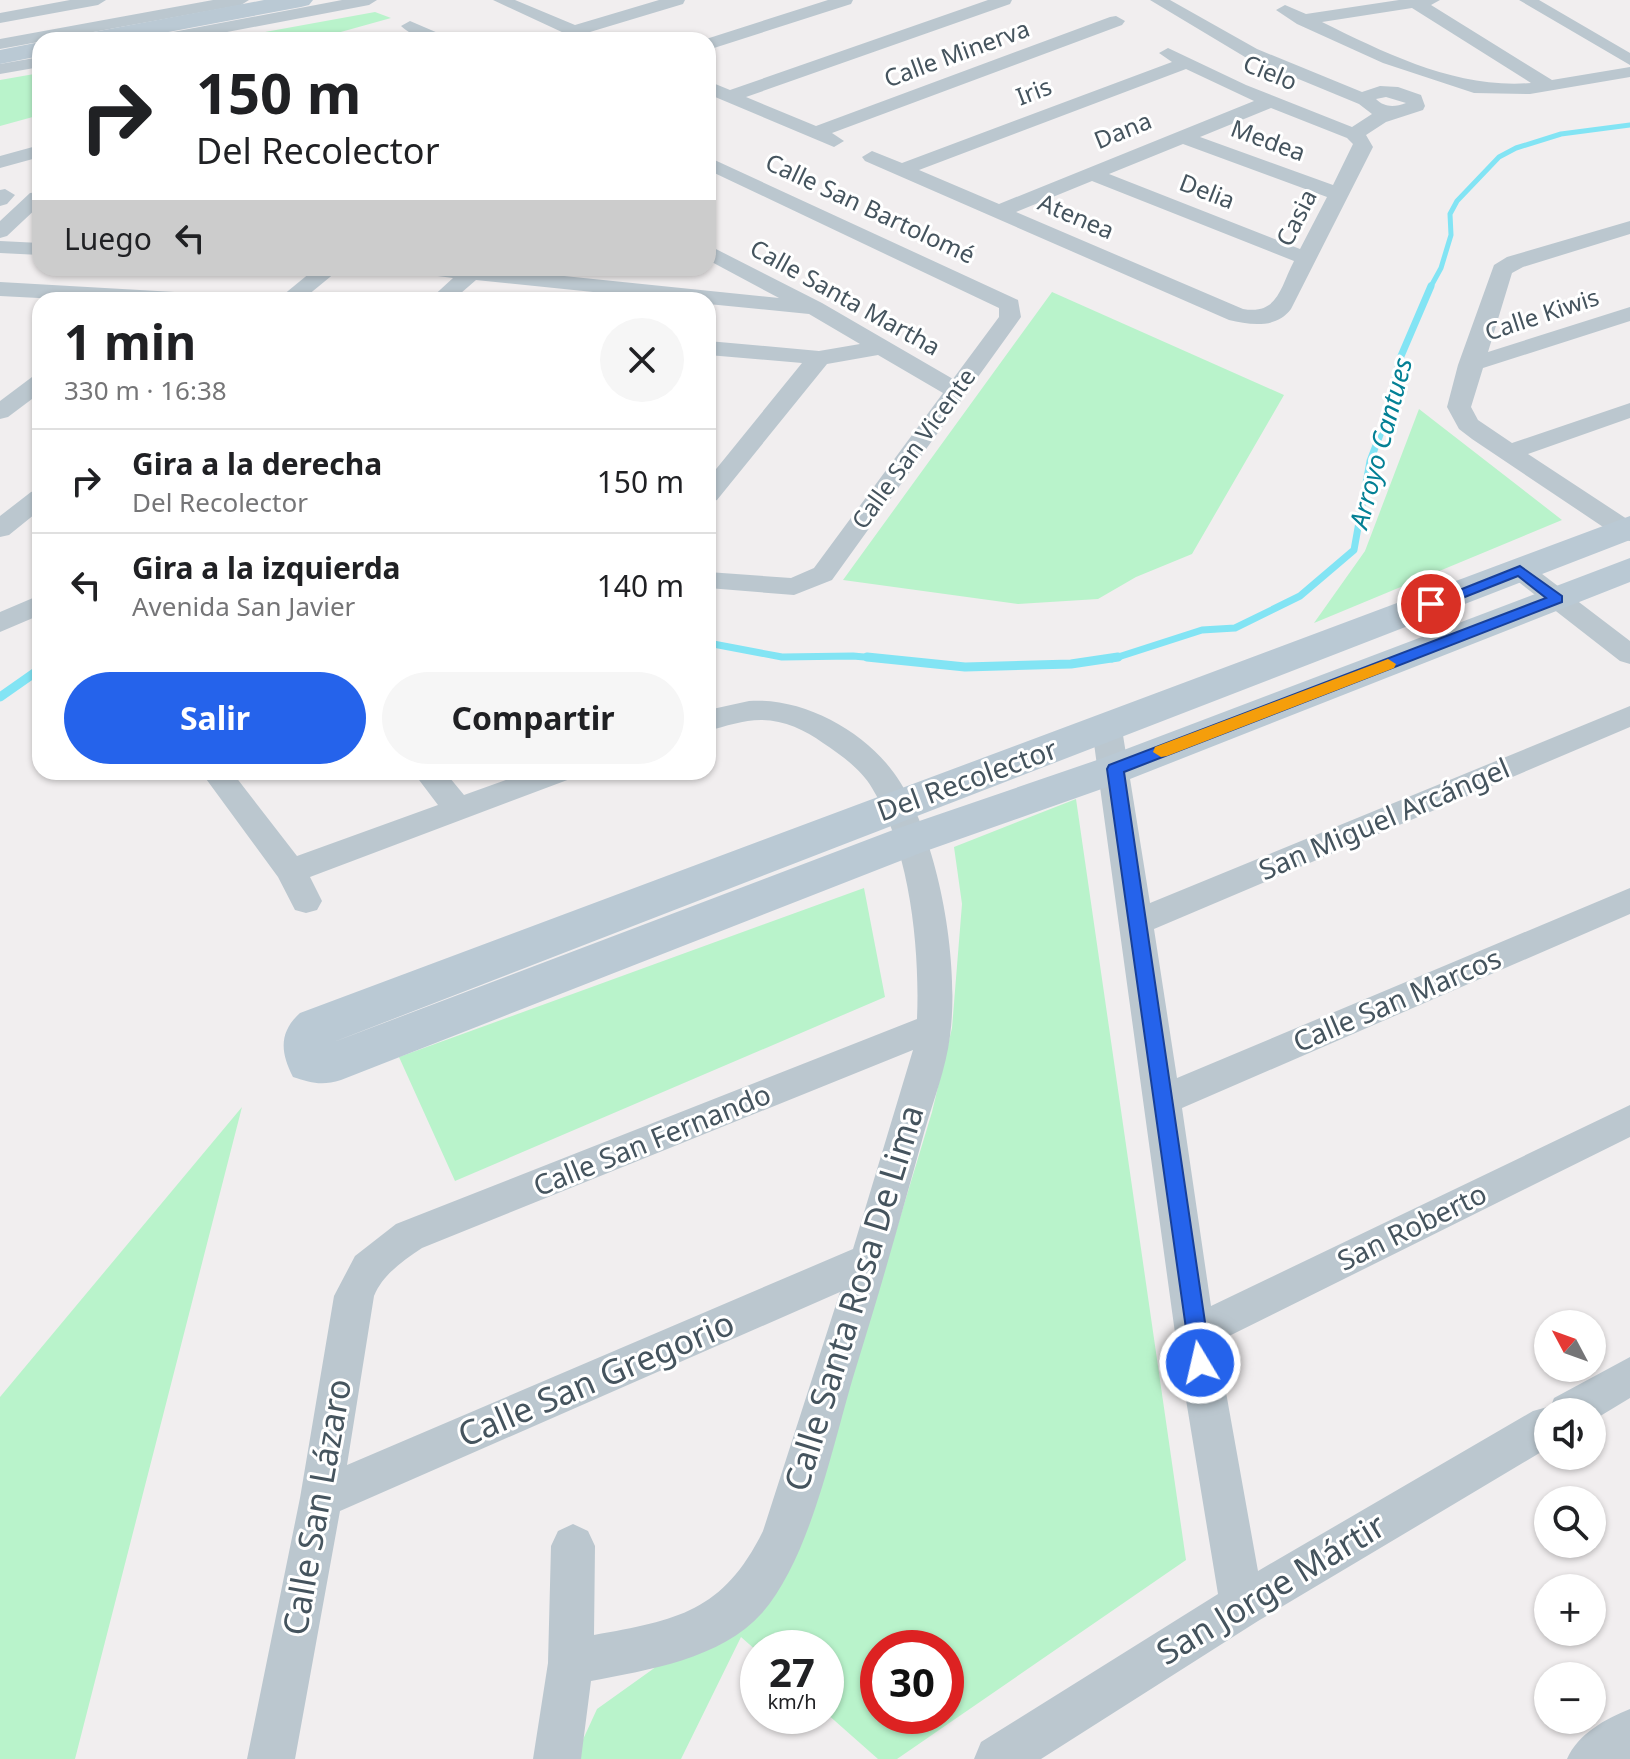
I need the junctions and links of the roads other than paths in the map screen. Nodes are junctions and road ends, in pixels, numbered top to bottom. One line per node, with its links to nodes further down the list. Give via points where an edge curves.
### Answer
1 (98, 0): 15 (street)
2 (241, 0): 20 (street)
3 (301, 0): 21 (street)
4 (369, 0): 22 (street)
5 (505, 0): 19 (street)
6 (677, 0): 19 (street)
7 (845, 0): 26 (street)
8 (1004, 0): 39 (street)
9 (1158, 0): 40 (street, via 1251,53)
10 (1190, 0): 40 (street)
11 (1527, 0): 31 (street)
12 (1424, 1): 16 (street); 37 (street)
13 (1098, 7): 17 (street)
14 (1285, 10): 16 (street)
15 (0, 18)
16 (1303, 20): 34 (street)
17 (1116, 21): 24 (street); 45 (street, Calle Minerva)
18 (410, 26): 23 (street)
19 (574, 31)
20 (66, 32)
21 (131, 32)
22 (199, 32)
23 (421, 32)
24 (1132, 32)
25 (32, 38): 27 (street)
26 (716, 41)
27 (0, 44)
28 (32, 51): 29 (street)
29 (0, 57)
30 (1176, 58): 41 (street, Cielo); 53 (street, Iris)
31 (1630, 60)
32 (32, 63): 33 (street)
33 (0, 69)
34 (1424, 71): 36 (street); 40 (street)
35 (1630, 72): 37 (street)
36 (1450, 80): 37 (street, via 1499,90); 42 (street)
37 (1546, 84)
38 (716, 90): 39 (street)
39 (730, 96): 45 (street)
40 (1376, 97): 42 (street, via 1410,97); 43 (street, via 1375,109); 44 (street)
41 (1269, 102): 44 (street, Cielo); 47 (street, Dana)
42 (1416, 102): 43 (street, via 1413,110)
43 (1398, 113): 46 (street)
44 (1333, 125): 46 (street, Cielo)
45 (815, 133): 48 (street)
46 (1354, 134): 55 (street, Casia, via 1363,147)
47 (1180, 136): 54 (street, Dana); 55 (street, Medea)
48 (845, 146)
49 (32, 153): 51 (street)
50 (872, 157): 53 (street, Atenea)
51 (0, 162)
52 (716, 167): 77 (street, Calle San Bartolomé)
53 (902, 170): 59 (street, Atenea)
54 (1089, 173): 59 (street, Dana); 65 (street, Delia)
55 (1338, 194): 65 (street, Casia)
56 (2, 196): 57 (street)
57 (32, 198)
58 (32, 204): 62 (street)
59 (998, 212): 80 (street, Atenea, via 1237,315)
60 (1630, 227): 84 (street, via 1502,270)
61 (32, 232): 62 (street)
62 (1, 234): 63 (street)
63 (32, 246)
64 (716, 255): 78 (street, Calle Santa Martha)
65 (1305, 258): 80 (street, Casia, via 1280,309)
66 (320, 276): 71 (street)
67 (468, 276): 72 (street)
68 (490, 276): 70 (street)
69 (579, 276): 70 (street)
70 (599, 287): 73 (street)
71 (298, 292)
72 (449, 292)
73 (650, 292)
74 (5, 293): 75 (street)
75 (32, 294)
76 (716, 298): 78 (street)
77 (1010, 305): 86 (street, Calle San Vicente, via 1010,317)
78 (814, 308): 81 (street, Calle Santa Martha)
79 (1630, 314): 84 (street, Calle Kiwis)
80 (1261, 318)
81 (878, 348): 83 (street); 86 (street, Calle Santa Martha)
82 (716, 349): 83 (street)
83 (819, 358): 90 (street)
84 (1470, 365): 89 (street, via 1460,399 1462,415)
85 (32, 388): 88 (street)
86 (957, 391): 95 (street, Calle San Vicente, via 823,574 805,584 781,587)
87 (1630, 410): 89 (street)
88 (0, 412)
89 (1508, 453): 93 (street)
90 (716, 485)
91 (32, 503): 92 (street)
92 (0, 529)
93 (1629, 540): 94 (street, Del Recolector); 96 (street, Del Recolector)
94 (1520, 570): 96 (street); 102 (street, Del Recolector)
95 (716, 581)
96 (1557, 599): 99 (street); 103 (street, Del Recolector)
97 (32, 608): 98 (street)
98 (0, 623)
99 (1630, 655)
100 (1630, 716): 112 (street, San Miguel Arcángel)
101 (716, 719): 108 (street, Calle Santa Rosa De Lima, via 766,709 811,722 882,779)
102 (1107, 729): 103 (street); 108 (street, Del Recolector)
103 (1115, 769): 108 (street, Del Recolector); 112 (street)
104 (222, 780): 109 (street)
105 (435, 780): 107 (street)
106 (536, 780): 107 (street)
107 (457, 807): 109 (street)
108 (902, 823): 113 (street, Calle Santa Rosa De Lima, via 927,912); 114 (street, Del Recolector, via 324,1066 310,1063)
109 (291, 871): 111 (street)
110 (1630, 900): 115 (street, Calle San Marcos)
111 (306, 901)
112 (1137, 922): 115 (street)
113 (934, 1027): 117 (street, Calle San Fernando, via 409,1236); 118 (street, Calle Santa Rosa De Lima)
114 (307, 1047)
115 (1163, 1100): 119 (street)
116 (1630, 1120): 119 (street, San Roberto)
117 (374, 1260): 123 (street, Calle San Lázaro, via 354,1296)
118 (871, 1260): 123 (street, Calle San Gregorio); 126 (street, Calle Santa Rosa De Lima, via 775,1556 744,1599 710,1625 661,1643)
119 (1195, 1333): 125 (street)
120 (1630, 1376): 121 (street)
121 (1593, 1398)
122 (1534, 1433): 125 (street, San Jorge Mártir)
123 (321, 1498): 128 (street, Calle San Lázaro)
124 (573, 1546): 126 (street)
125 (1242, 1605): 130 (street, San Jorge Mártir)
126 (571, 1663): 129 (street)
127 (1630, 1732): 131 (street)
128 (271, 1759)
129 (557, 1759)
130 (998, 1759)
131 (1591, 1759)

